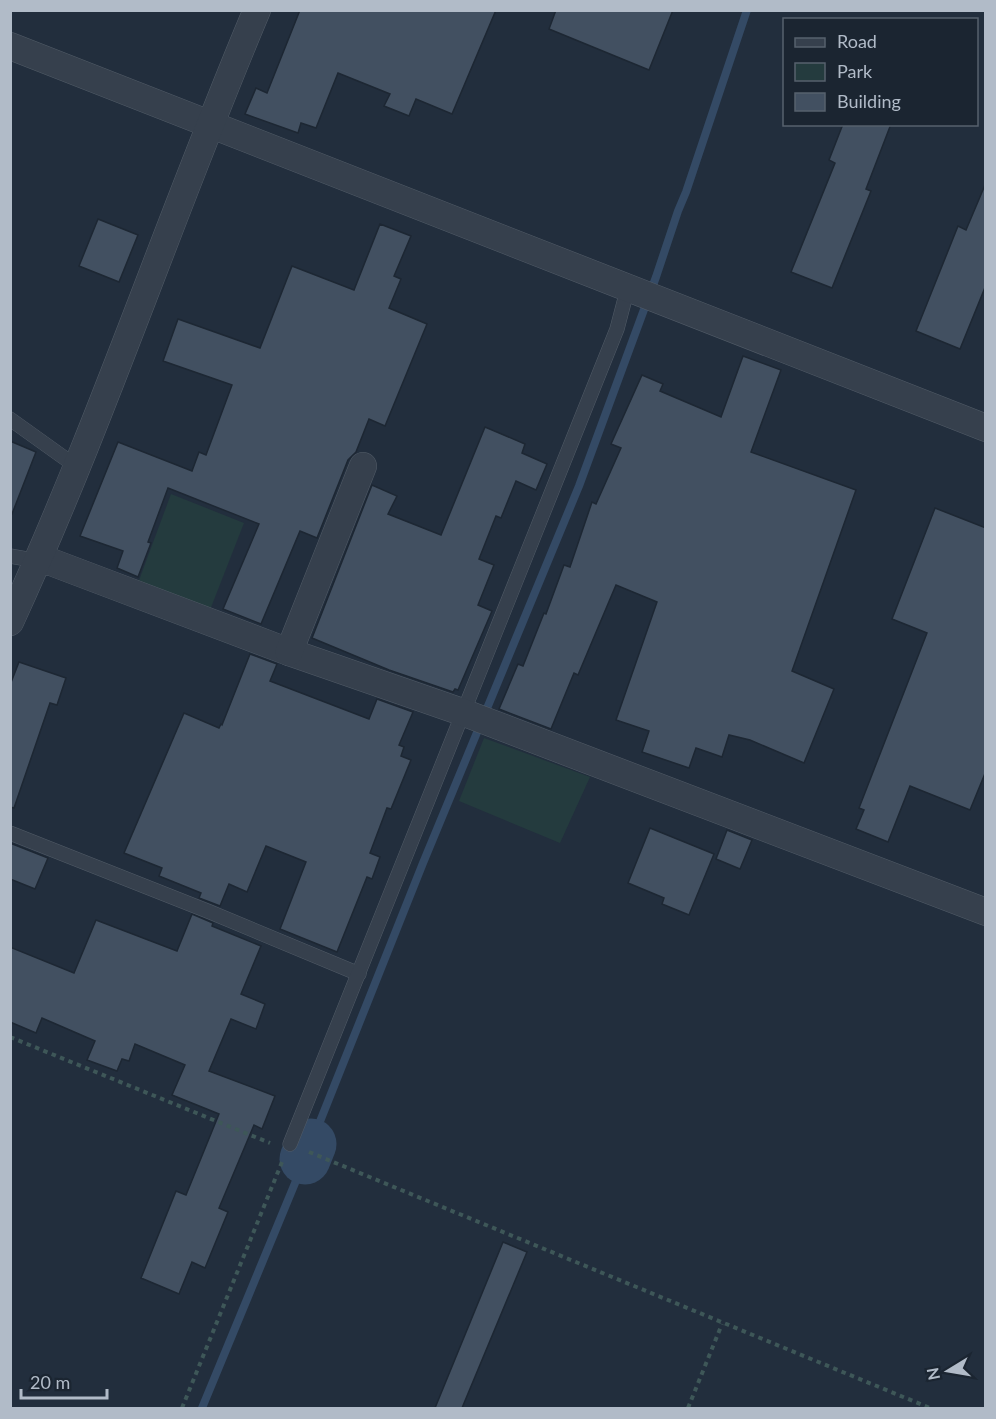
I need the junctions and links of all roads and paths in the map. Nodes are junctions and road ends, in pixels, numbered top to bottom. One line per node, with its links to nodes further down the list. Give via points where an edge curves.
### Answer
1 (257, 10): 3 (street)
2 (10, 46): 3 (street)
3 (211, 125): 4 (street); 8 (street)
4 (631, 289): 6 (street); 13 (lane)
5 (10, 419): 8 (lane)
6 (986, 428)
7 (363, 466): 12 (street)
8 (77, 467): 10 (street)
9 (10, 556): 10 (lane)
10 (38, 561): 11 (street); 12 (street, via 51,562)
11 (10, 622)
12 (290, 652): 13 (street)
13 (476, 717): 15 (street); 16 (lane)
14 (10, 833): 16 (lane)
15 (986, 912)
16 (359, 974): 18 (lane)
17 (10, 1037): 18 (path)
18 (289, 1147): 21 (path)
19 (315, 1155): 20 (path)
20 (722, 1324): 22 (path); 23 (path)
21 (182, 1408)
22 (688, 1408)
23 (930, 1408)

